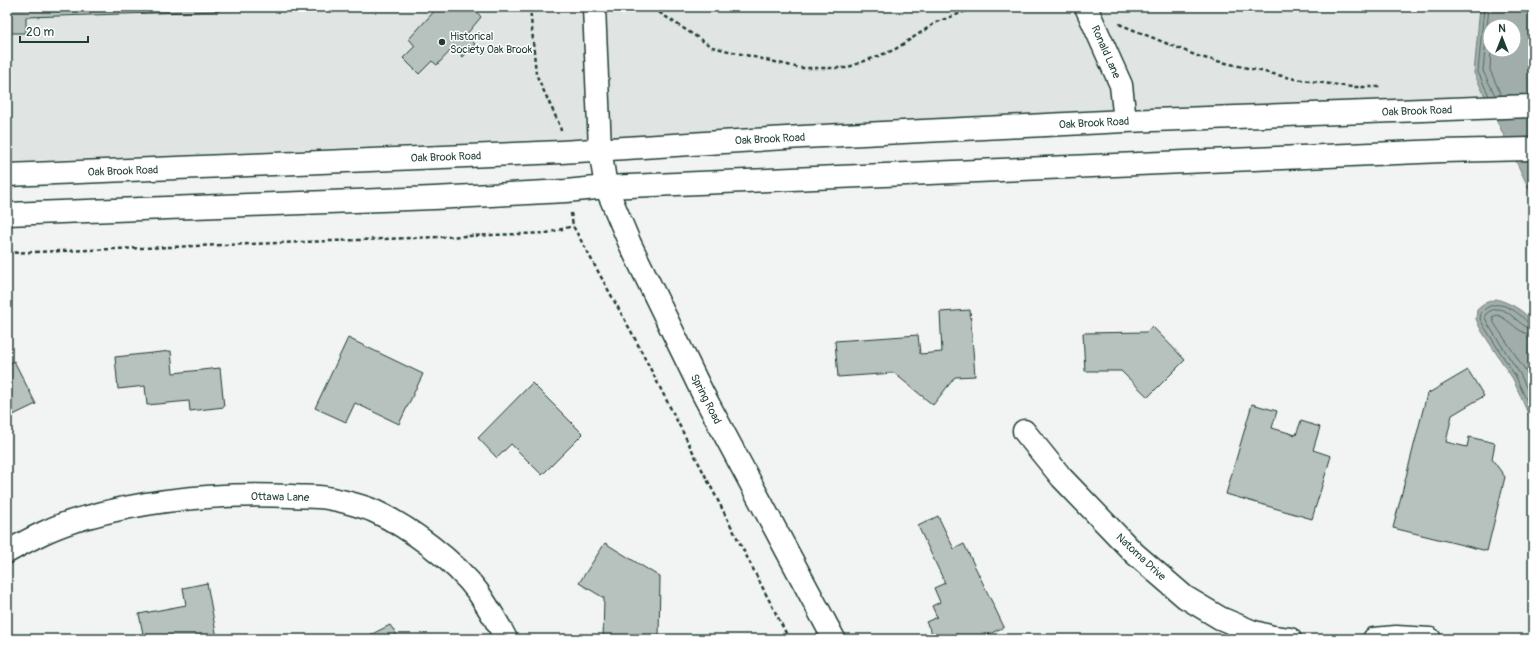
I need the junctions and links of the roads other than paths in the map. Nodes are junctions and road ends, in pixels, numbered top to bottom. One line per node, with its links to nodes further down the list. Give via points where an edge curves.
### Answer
1 (594, 7): 5 (main road, Spring Road)
2 (1087, 9): 4 (main road, Ronald Lane, via 1121,85)
3 (1533, 106): 4 (main road, Oak Brook Road)
4 (1125, 122): 5 (main road, Oak Brook Road)
5 (600, 149): 7 (main road, Oak Brook Road); 8 (main road, Spring Road)
6 (1533, 149): 8 (main road)
7 (7, 175)
8 (606, 187): 9 (main road, via 434,198); 13 (main road, Spring Road, via 630,244 703,394)
9 (7, 214)
10 (1024, 431): 14 (main road, Natoma Drive, via 1062,478 1134,553 1185,597 1238,626 1273,637)
11 (7, 552): 12 (main road, Ottawa Lane, via 40,533 83,518 131,507 194,498 266,495 327,498 372,511 405,527 431,547 477,592)
12 (506, 639)
13 (834, 639)
14 (1290, 639)
15 (1374, 639): 16 (main road)
16 (1430, 639)

